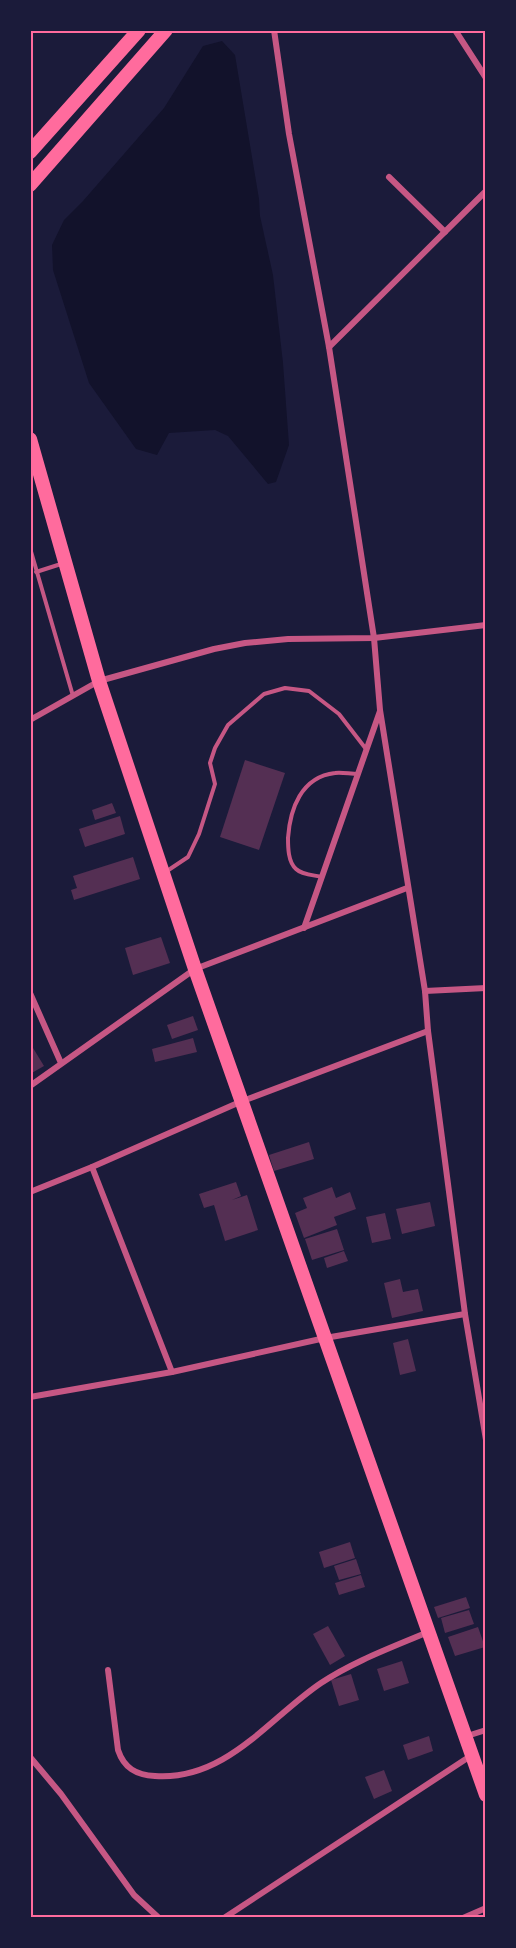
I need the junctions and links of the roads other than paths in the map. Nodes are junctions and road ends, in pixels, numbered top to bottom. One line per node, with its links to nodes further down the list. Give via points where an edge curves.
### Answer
1 (138, 30): 6 (main road)
2 (166, 30): 8 (main road)
3 (274, 30): 11 (street)
4 (455, 30): 5 (street)
5 (486, 78)
6 (30, 152)
7 (389, 177): 10 (street)
8 (30, 185)
9 (486, 191): 10 (street)
10 (445, 232): 11 (street)
11 (329, 347): 17 (street)
12 (30, 440): 14 (main road)
13 (30, 548): 15 (lane)
14 (66, 562): 15 (lane); 18 (main road)
15 (36, 572): 19 (lane)
16 (486, 625): 17 (street)
17 (374, 638): 18 (street, via 245,643); 20 (street)
18 (99, 681): 19 (street); 24 (main road)
19 (73, 696): 21 (street)
20 (380, 710): 22 (street); 26 (street)
21 (30, 720)
22 (366, 749): 23 (street); 24 (lane, via 339,714 309,691 285,688 264,694 228,725 214,748 210,763 215,784 200,834 188,857)
23 (358, 774): 25 (street); 25 (lane, via 335,772 323,776 302,790 295,803 289,821 291,862 296,869)
24 (163, 873): 28 (main road)
25 (322, 877): 27 (street)
26 (407, 888): 27 (street); 30 (street)
27 (304, 928): 28 (street)
28 (195, 969): 33 (street); 35 (main road)
29 (486, 988): 30 (street)
30 (425, 991): 32 (street)
31 (30, 993): 33 (street)
32 (428, 1031): 35 (street); 38 (street)
33 (61, 1063): 34 (street)
34 (30, 1086)
35 (240, 1102): 36 (street); 39 (main road)
36 (92, 1167): 37 (street); 40 (street)
37 (30, 1192)
38 (465, 1314): 39 (street); 42 (street)
39 (325, 1338): 40 (street); 43 (main road)
40 (172, 1372): 41 (street)
41 (30, 1397)
42 (486, 1440)
43 (429, 1631): 44 (street, via 323,1682 221,1761 169,1777 143,1775 122,1762); 46 (main road)
44 (108, 1670)
45 (486, 1730): 46 (street)
46 (466, 1737): 47 (main road)
47 (472, 1755): 49 (main road); 52 (street)
48 (30, 1757): 51 (street, via 134,1895)
49 (486, 1795)
50 (486, 1908): 53 (street)
51 (159, 1918)
52 (224, 1918)
53 (463, 1918)

